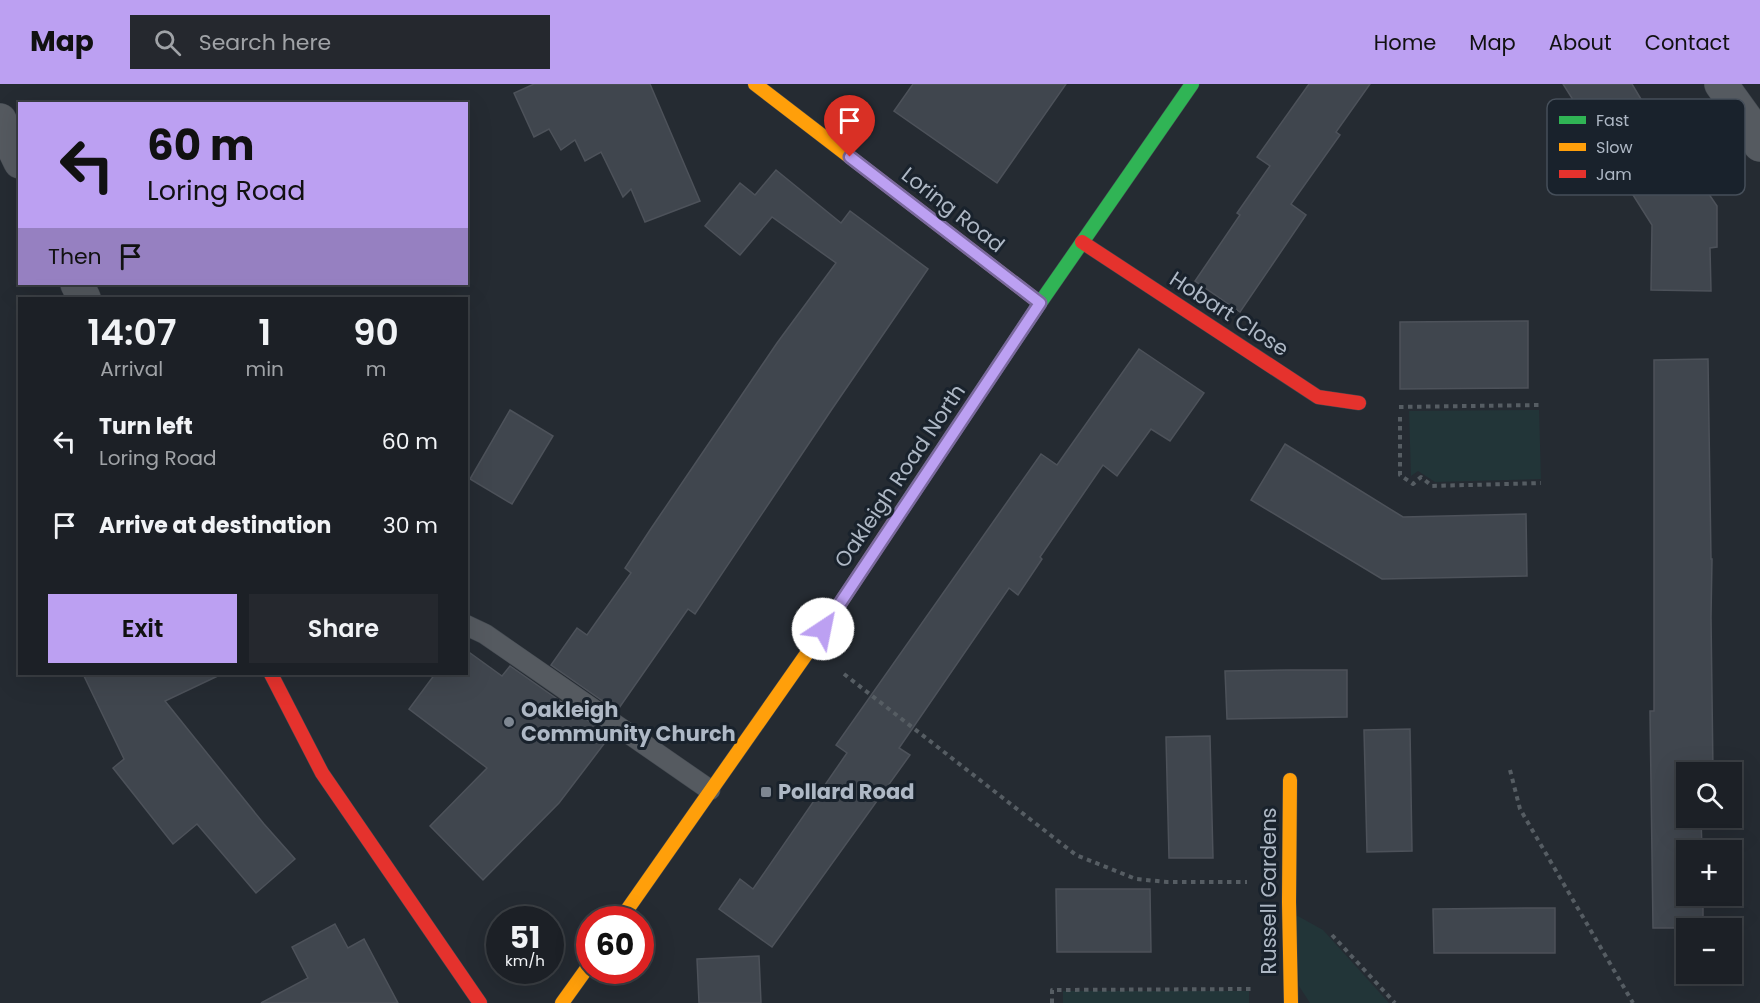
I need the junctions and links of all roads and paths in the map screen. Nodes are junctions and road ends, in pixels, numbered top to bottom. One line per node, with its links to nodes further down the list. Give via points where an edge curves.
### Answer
1 (755, 84): 10 (street, Loring Road)
2 (1191, 84): 9 (street, Oakleigh Road North)
3 (1721, 84): 4 (street)
4 (1732, 99)
5 (1745, 117): 7 (street)
6 (0, 120): 8 (street)
7 (1760, 145)
8 (18, 158)
9 (1082, 242): 10 (street, Oakleigh Road North); 11 (street, Hobart Close, via 1318,397)
10 (1040, 303): 16 (street, Oakleigh Road North)
11 (1359, 403): 13 (path)
12 (1542, 405): 13 (path)
13 (1400, 407): 14 (path, via 1400,474 1413,484 1421,477 1432,486)
14 (1541, 483)
15 (468, 626): 20 (lane)
16 (810, 649): 20 (street, Oakleigh Road North); 21 (path, via 1076,855 1136,879 1251,882)
17 (272, 675): 25 (street, via 322,773)
18 (1510, 770): 29 (path, via 1520,809)
19 (1290, 780): 21 (street, Russell Gardens)
20 (710, 790): 22 (street, Oakleigh Road North)
21 (1289, 902): 28 (street, Russell Gardens)
22 (630, 906)
23 (576, 984): 26 (street)
24 (1052, 990): 27 (path)
25 (480, 1003)
26 (562, 1003)
27 (1052, 1003)
28 (1291, 1003)
29 (1633, 1003)

